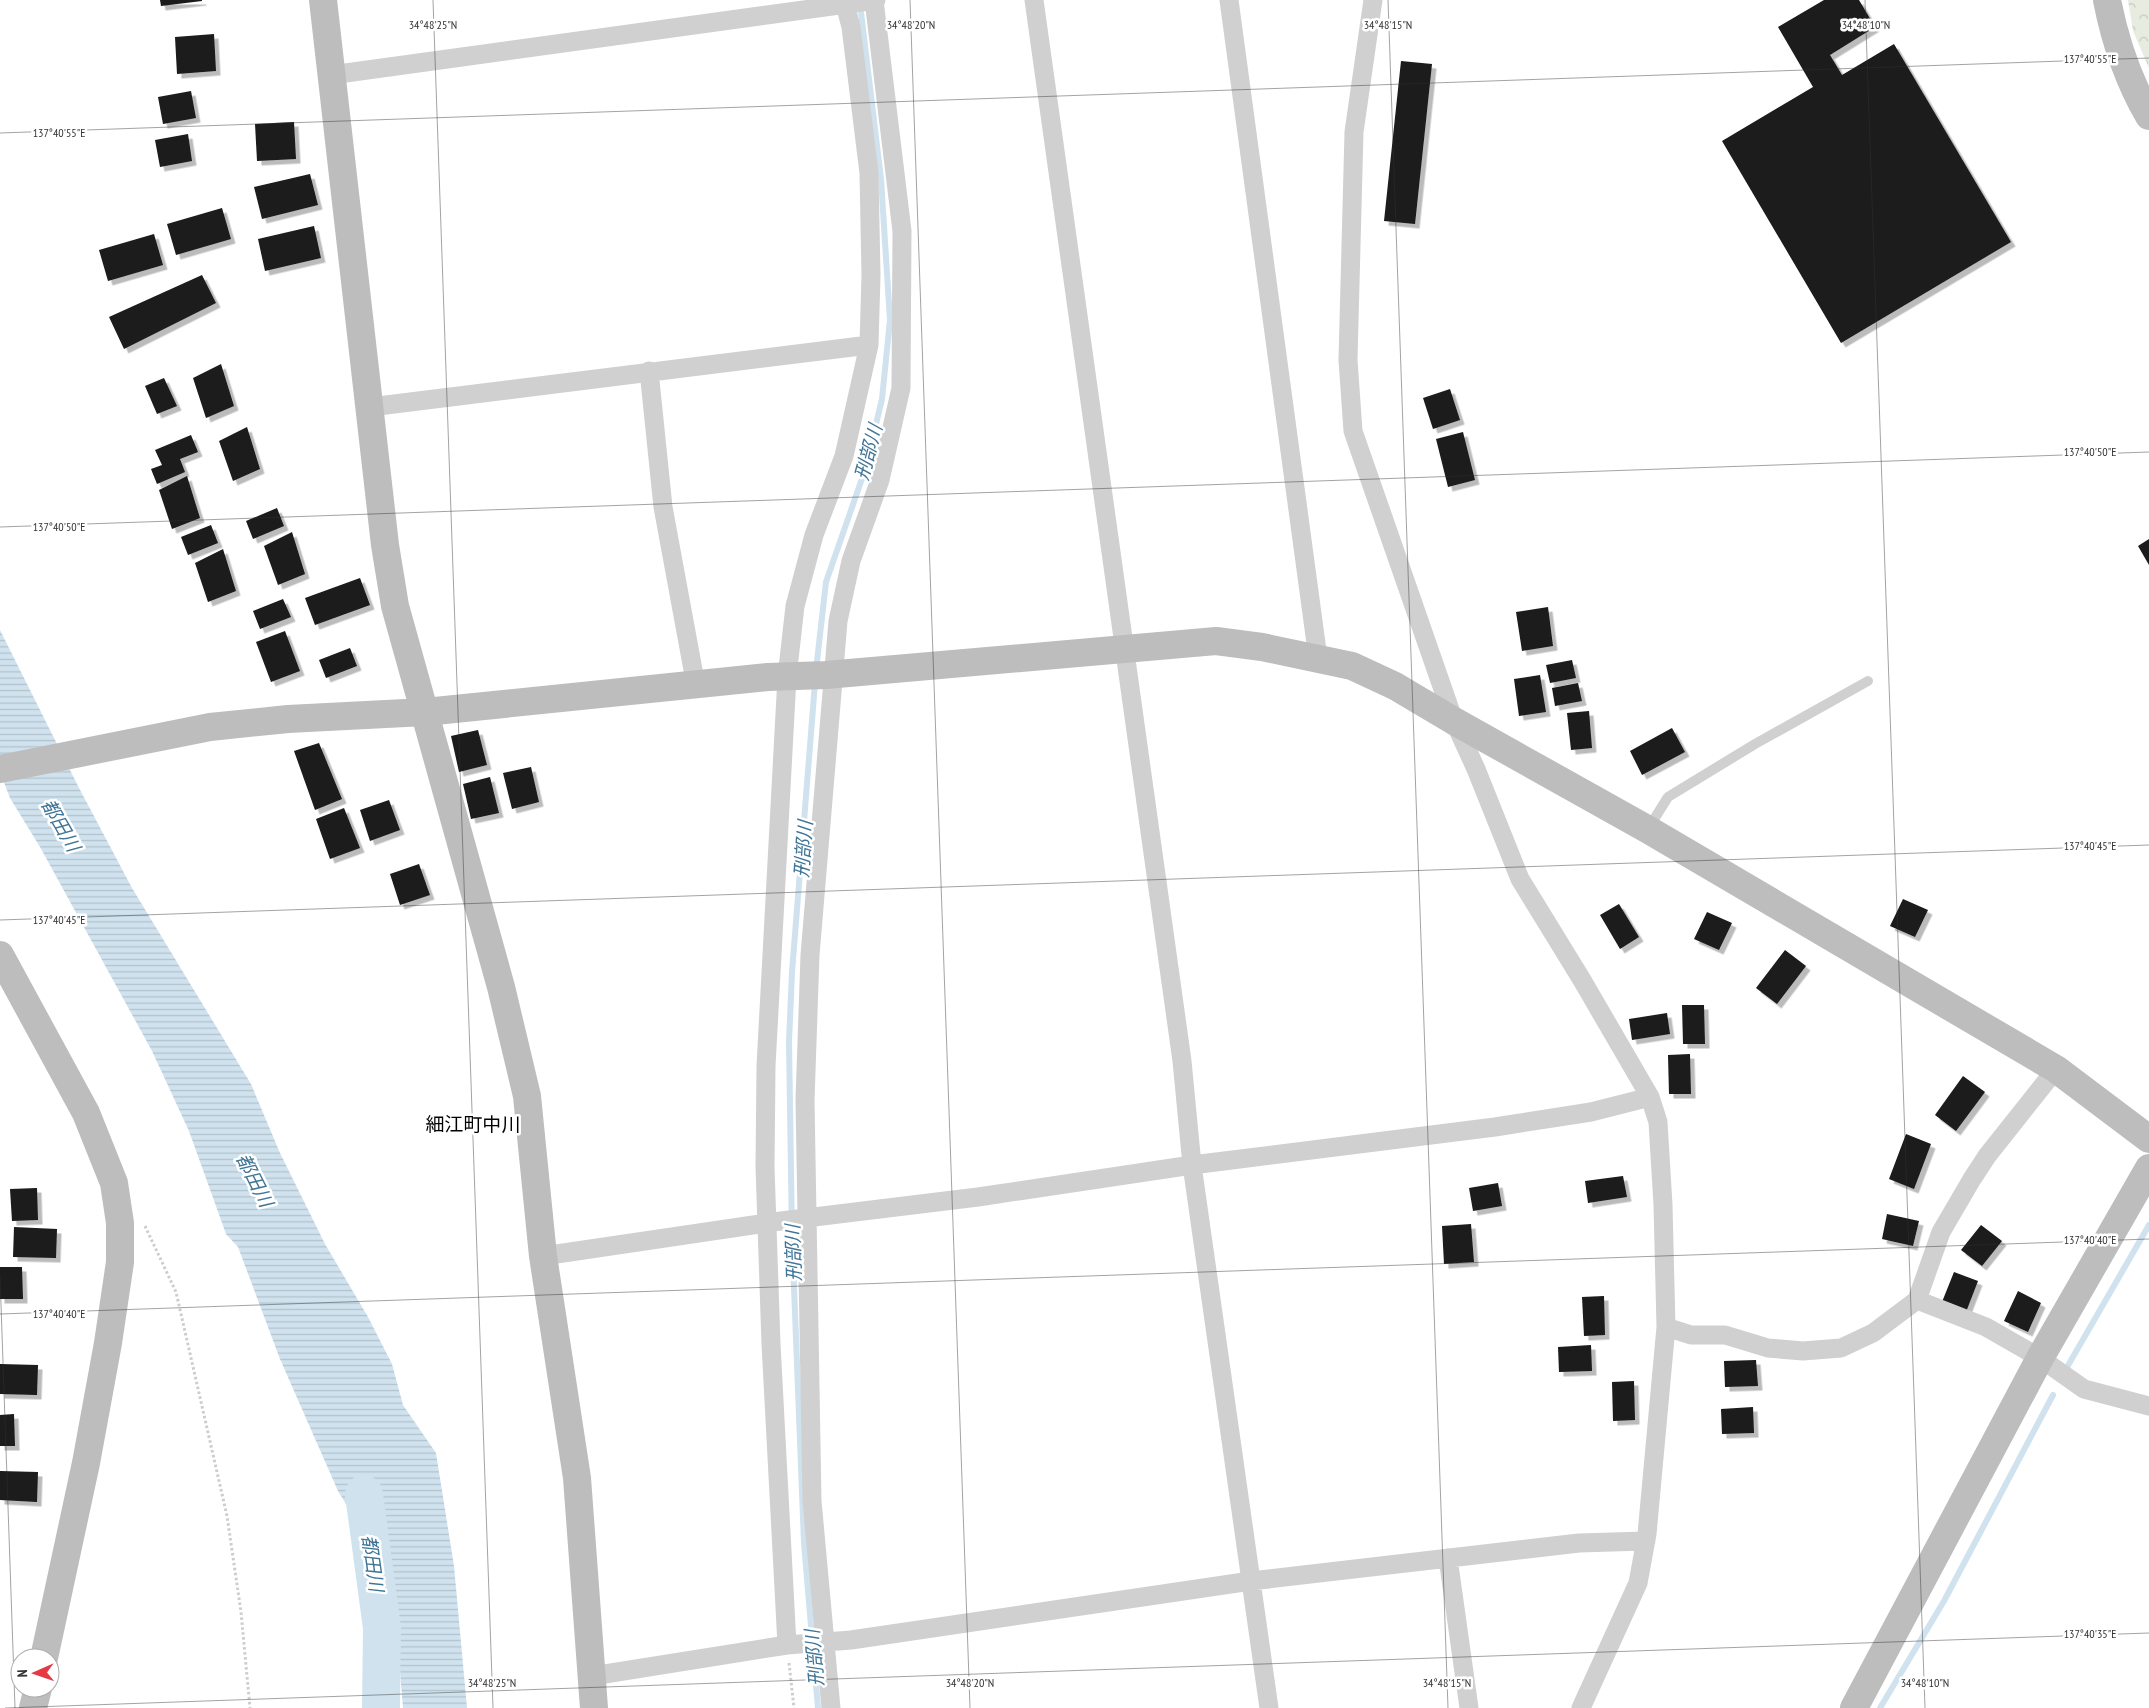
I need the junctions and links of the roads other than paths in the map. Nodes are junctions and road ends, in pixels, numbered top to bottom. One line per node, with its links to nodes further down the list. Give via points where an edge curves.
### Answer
1 (323, 0): 7 (street)
2 (1034, 0): 12 (street)
3 (1229, 0): 13 (street)
4 (1374, 0): 19 (street, via 1354,132 1348,360 1353,431)
5 (2107, 0): 8 (street, via 2114,37 2139,100)
6 (861, 2): 7 (street); 9 (street, via 851,27 869,173); 14 (street, via 902,231 901,388 880,480 851,561)
7 (331, 74): 11 (street)
8 (2149, 116)
9 (869, 345): 10 (street); 15 (street, via 844,456 814,535 795,606)
10 (649, 371): 11 (street); 17 (street, via 663,507)
11 (370, 407): 18 (street, via 395,606)
12 (1123, 651): 13 (street, via 1216,641); 14 (street); 26 (street, via 1182,1061)
13 (1318, 658): 19 (street, via 1352,666 1395,686)
14 (830, 674): 15 (street); 28 (street, via 810,955)
15 (789, 676): 17 (street); 29 (street, via 766,1066 765,1167)
16 (1868, 681): 21 (lane, via 1754,744 1668,797)
17 (696, 686): 18 (street)
18 (425, 712): 20 (street, via 288,719 210,727); 30 (street, via 501,987 527,1096)
19 (1454, 721): 21 (street); 24 (street, via 1520,879)
20 (0, 769)
21 (1647, 829): 23 (street)
22 (0, 955): 40 (street, via 86,1113 114,1183 120,1223 120,1262 108,1343)
23 (2056, 1070): 25 (street); 31 (street, via 1986,1156 1941,1232)
24 (1650, 1097): 26 (street, via 1591,1112 1495,1127); 32 (street, via 1658,1122)
25 (2149, 1139)
26 (1192, 1165): 28 (street, via 978,1197); 37 (street)
27 (2149, 1168): 33 (street)
28 (803, 1218): 29 (street); 38 (street, via 812,1501)
29 (770, 1223): 30 (street); 39 (street, via 771,1344)
30 (543, 1256): 41 (street, via 576,1478)
31 (1917, 1300): 32 (street, via 1873,1332 1841,1348 1803,1351 1768,1348 1725,1335 1691,1335); 33 (street, via 1986,1327)
32 (1666, 1327): 35 (street)
33 (2040, 1358): 34 (street, via 2084,1389); 47 (street)
34 (2149, 1406)
35 (1646, 1541): 36 (street, via 1579,1543); 46 (street, via 1638,1583)
36 (1448, 1558): 37 (street); 45 (street)
37 (1251, 1581): 38 (street); 44 (street)
38 (823, 1642): 39 (street); 43 (street)
39 (787, 1646): 41 (street)
40 (46, 1648)
41 (592, 1676): 42 (street)
42 (594, 1708)
43 (831, 1708)
44 (1269, 1708)
45 (1469, 1708)
46 (1581, 1708)
47 (1854, 1708)

